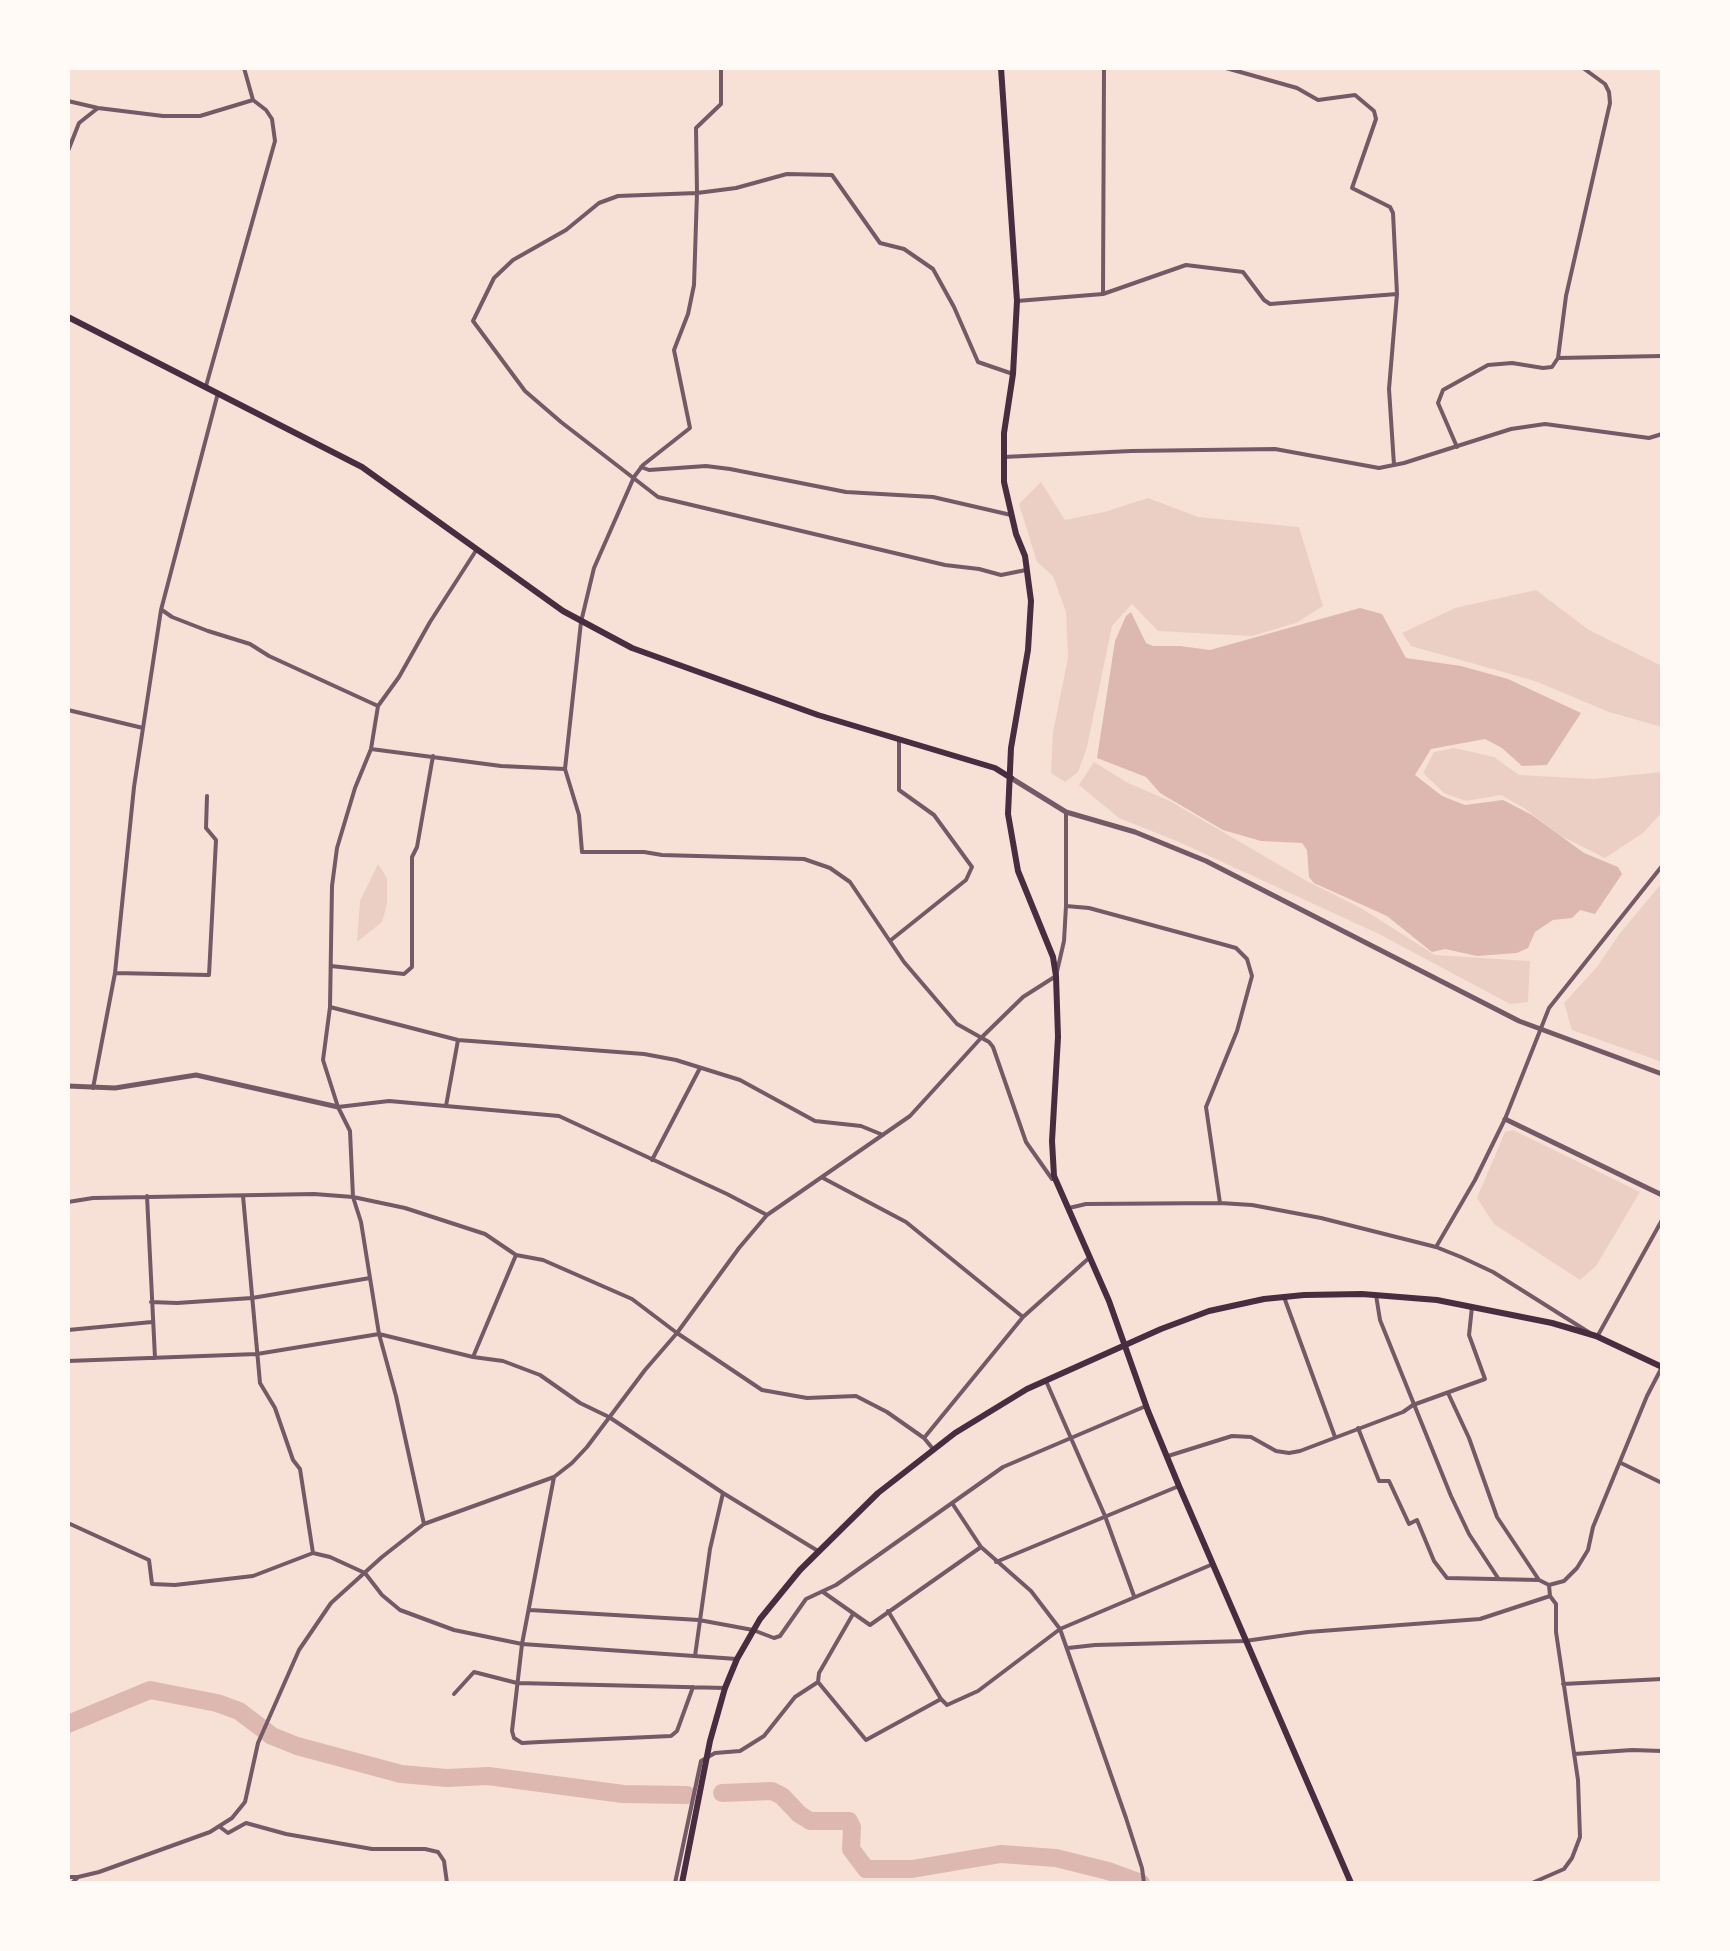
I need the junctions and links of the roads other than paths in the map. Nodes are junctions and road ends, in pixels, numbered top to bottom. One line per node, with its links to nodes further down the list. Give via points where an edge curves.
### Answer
1 (244, 68): 7 (street)
2 (721, 68): 11 (street, via 721,104 696,128)
3 (1001, 68): 14 (main road)
4 (1104, 68): 12 (street)
5 (1226, 68): 13 (street, via 1297,88 1318,100 1355,95 1374,111 1376,119 1352,188 1393,213)
6 (1583, 68): 17 (street, via 1605,84 1610,103 1566,296)
7 (253, 100): 9 (street, via 200,116); 19 (street, via 272,119 275,141)
8 (68, 101): 9 (street)
9 (98, 108): 10 (street, via 79,123)
10 (68, 151)
11 (697, 193): 18 (street, via 787,174 832,175 880,243 904,249 933,269 978,362); 25 (street, via 694,285 674,350 690,428); 26 (street, via 655,192 599,203 566,230 513,260 494,278 473,321 525,391)
12 (1103, 294): 13 (street, via 1186,265 1243,272 1270,304); 14 (street)
13 (1397, 294): 24 (street, via 1389,389)
14 (1017, 301): 18 (main road)
15 (68, 317): 19 (main road)
16 (1662, 356): 17 (street)
17 (1558, 358): 22 (street, via 1552,367 1543,368 1488,365 1443,390 1438,403)
18 (1013, 374): 23 (main road)
19 (206, 386): 20 (main road)
20 (218, 393): 28 (main road, via 362,467); 30 (street)
21 (1662, 434): 22 (street, via 1649,438 1545,424)
22 (1457, 447): 24 (street)
23 (1003, 457): 24 (street, via 1275,449 1364,467); 27 (main road)
24 (1394, 465)
25 (641, 467): 26 (street); 27 (street, via 730,469 846,492 933,497)
26 (634, 477): 29 (street, via 658,497 722,514 1001,575); 31 (street, via 594,568)
27 (1011, 515): 29 (main road)
28 (477, 549): 31 (main road); 32 (street)
29 (1028, 569): 39 (main road, via 1031,620)
30 (161, 610): 32 (street, via 250,644); 34 (street)
31 (581, 622): 35 (main road, via 663,661); 38 (street)
32 (378, 706): 36 (street)
33 (68, 710): 34 (street)
34 (143, 728): 46 (street)
35 (899, 738): 39 (main road, via 995,768); 44 (street, via 899,790 934,815 972,867 966,880)
36 (371, 749): 37 (street); 45 (street, via 337,848)
37 (433, 756): 38 (street); 45 (street, via 412,857 412,967 404,974)
38 (565, 769): 44 (street, via 579,815 582,852 804,859 850,882)
39 (1011, 778): 41 (street); 47 (main road, via 1012,846)
40 (207, 796): 46 (street, via 206,828 216,840 209,975)
41 (1066, 812): 43 (street); 49 (street, via 1206,861 1471,998)
42 (1662, 866): 49 (street, via 1549,1008)
43 (1066, 906): 47 (street); 68 (street, via 1236,948 1247,959 1252,976 1237,1031 1206,1107)
44 (891, 940): 50 (street, via 957,1024)
45 (330, 966): 48 (street)
46 (115, 973): 55 (street)
47 (1056, 976): 50 (street, via 1023,997); 62 (main road, via 1052,1141)
48 (330, 1007): 51 (street); 57 (street, via 323,1060)
49 (1540, 1028): 53 (street); 58 (street)
50 (981, 1038): 59 (street, via 910,1116); 62 (street, via 993,1047 1026,1142)
51 (458, 1040): 52 (street, via 644,1054); 56 (street)
52 (700, 1068): 59 (street, via 740,1080 815,1121 861,1126); 60 (street)
53 (1662, 1074)
54 (68, 1086): 55 (street)
55 (93, 1088): 57 (street, via 196,1075)
56 (446, 1106): 57 (street, via 389,1101); 60 (street, via 559,1116)
57 (338, 1107): 66 (street, via 350,1131)
58 (1505, 1119): 63 (street); 72 (street)
59 (883, 1135): 61 (street)
60 (652, 1160): 70 (street)
61 (821, 1177): 70 (street); 81 (street, via 906,1222)
62 (1057, 1185): 69 (main road)
63 (1662, 1195)
64 (147, 1196): 65 (street); 67 (street); 79 (street)
65 (243, 1196): 66 (street); 78 (street)
66 (353, 1197): 73 (street, via 485,1234); 75 (street)
67 (68, 1202)
68 (1220, 1203): 69 (street); 72 (street, via 1293,1211)
69 (1069, 1208): 74 (main road)
70 (767, 1215): 84 (street)
71 (1662, 1220): 86 (street)
72 (1436, 1247): 86 (street, via 1493,1272)
73 (516, 1255): 84 (street, via 543,1260 620,1293); 89 (street)
74 (1089, 1258): 81 (street); 87 (main road)
75 (370, 1278): 78 (street); 85 (street)
76 (1376, 1295): 77 (main road); 80 (main road); 95 (street, via 1380,1320)
77 (1284, 1297): 87 (main road, via 1209,1311); 99 (street)
78 (252, 1298): 79 (street); 88 (street)
79 (151, 1302): 82 (street)
80 (1472, 1307): 86 (main road); 94 (street, via 1469,1335 1485,1379)
81 (1023, 1317): 100 (street)
82 (152, 1322): 83 (street); 90 (street)
83 (68, 1330)
84 (677, 1333): 97 (street); 100 (street, via 762,1390 807,1398 856,1396)
85 (379, 1334): 88 (street); 89 (street); 112 (street)
86 (1598, 1338): 92 (main road)
87 (1126, 1345): 93 (main road); 96 (main road)
88 (257, 1354): 90 (street); 115 (street, via 260,1383 300,1469)
89 (473, 1357): 97 (street, via 540,1375)
90 (155, 1359): 91 (street)
91 (68, 1361)
92 (1662, 1367): 104 (street)
93 (1046, 1381): 101 (street); 102 (main road, via 1005,1401)
94 (1448, 1393): 95 (street); 120 (street, via 1497,1517)
95 (1413, 1405): 98 (street); 119 (street, via 1469,1534)
96 (1146, 1406): 101 (street); 103 (main road)
97 (609, 1417): 105 (street, via 587,1447); 108 (street)
98 (1358, 1428): 99 (street); 119 (street, via 1379,1481 1389,1481 1409,1524 1417,1520 1447,1578)
99 (1335, 1437): 103 (street, via 1289,1453 1251,1437 1232,1436)
100 (924, 1438): 102 (street)
101 (1072, 1438): 109 (street, via 1003,1467); 110 (street)
102 (933, 1450): 114 (main road)
103 (1166, 1456): 107 (main road)
104 (1620, 1462): 106 (street); 121 (street, via 1588,1550 1564,1581)
105 (554, 1477): 112 (street); 125 (street)
106 (1662, 1483)
107 (1179, 1486): 110 (street); 117 (main road)
108 (723, 1493): 114 (street); 128 (street)
109 (952, 1503): 113 (street); 122 (street)
110 (1105, 1516): 116 (street); 123 (street)
111 (68, 1523): 115 (street, via 149,1560 152,1584 253,1576)
112 (424, 1524): 118 (street)
113 (981, 1547): 116 (street); 126 (street)
114 (818, 1551): 130 (main road)
115 (313, 1553): 118 (street)
116 (996, 1562): 129 (street, via 1031,1591)
117 (1213, 1564): 123 (street); 131 (main road)
118 (365, 1573): 132 (street, via 400,1610 454,1630); 147 (street, via 331,1603 299,1650 258,1743 245,1802)
119 (1498, 1578): 120 (street)
120 (1539, 1580): 121 (street)
121 (1549, 1585): 124 (street)
122 (822, 1591): 127 (street); 130 (street, via 806,1599 780,1636)
123 (1134, 1596): 129 (street)
124 (1550, 1596): 131 (street, via 1480,1619); 139 (street, via 1556,1604)
125 (530, 1610): 128 (street); 132 (street)
126 (888, 1611): 127 (street, via 870,1625); 143 (street)
127 (853, 1614): 137 (street)
128 (699, 1620): 130 (street); 134 (street)
129 (1060, 1629): 133 (street); 143 (street, via 978,1691 947,1705)
130 (753, 1630): 135 (main road)
131 (1245, 1641): 133 (street); 155 (main road)
132 (522, 1644): 134 (street); 138 (street)
133 (1068, 1648): 154 (street)
134 (695, 1656): 135 (street)
135 (737, 1659): 141 (main road)
136 (1662, 1679): 139 (street)
137 (818, 1682): 143 (street, via 866,1740); 146 (street, via 795,1697 764,1736 740,1751)
138 (517, 1683): 140 (street); 140 (street, via 512,1731 522,1743 671,1736); 142 (street, via 474,1672)
139 (1563, 1684): 145 (street)
140 (693, 1687): 141 (street)
141 (725, 1688): 146 (main road)
142 (454, 1694)
143 (941, 1699)
144 (1662, 1751): 145 (street)
145 (1574, 1754): 156 (street, via 1580,1837 1564,1869)
146 (707, 1756): 152 (street, via 699,1765); 153 (main road)
147 (220, 1827): 149 (street); 151 (street, via 228,1833 246,1823 372,1849 438,1852)
148 (68, 1877): 149 (street)
149 (78, 1877): 150 (street)
150 (72, 1883)
151 (447, 1883)
152 (675, 1883)
153 (682, 1883)
154 (1144, 1883)
155 (1351, 1883)
156 (1532, 1883)

